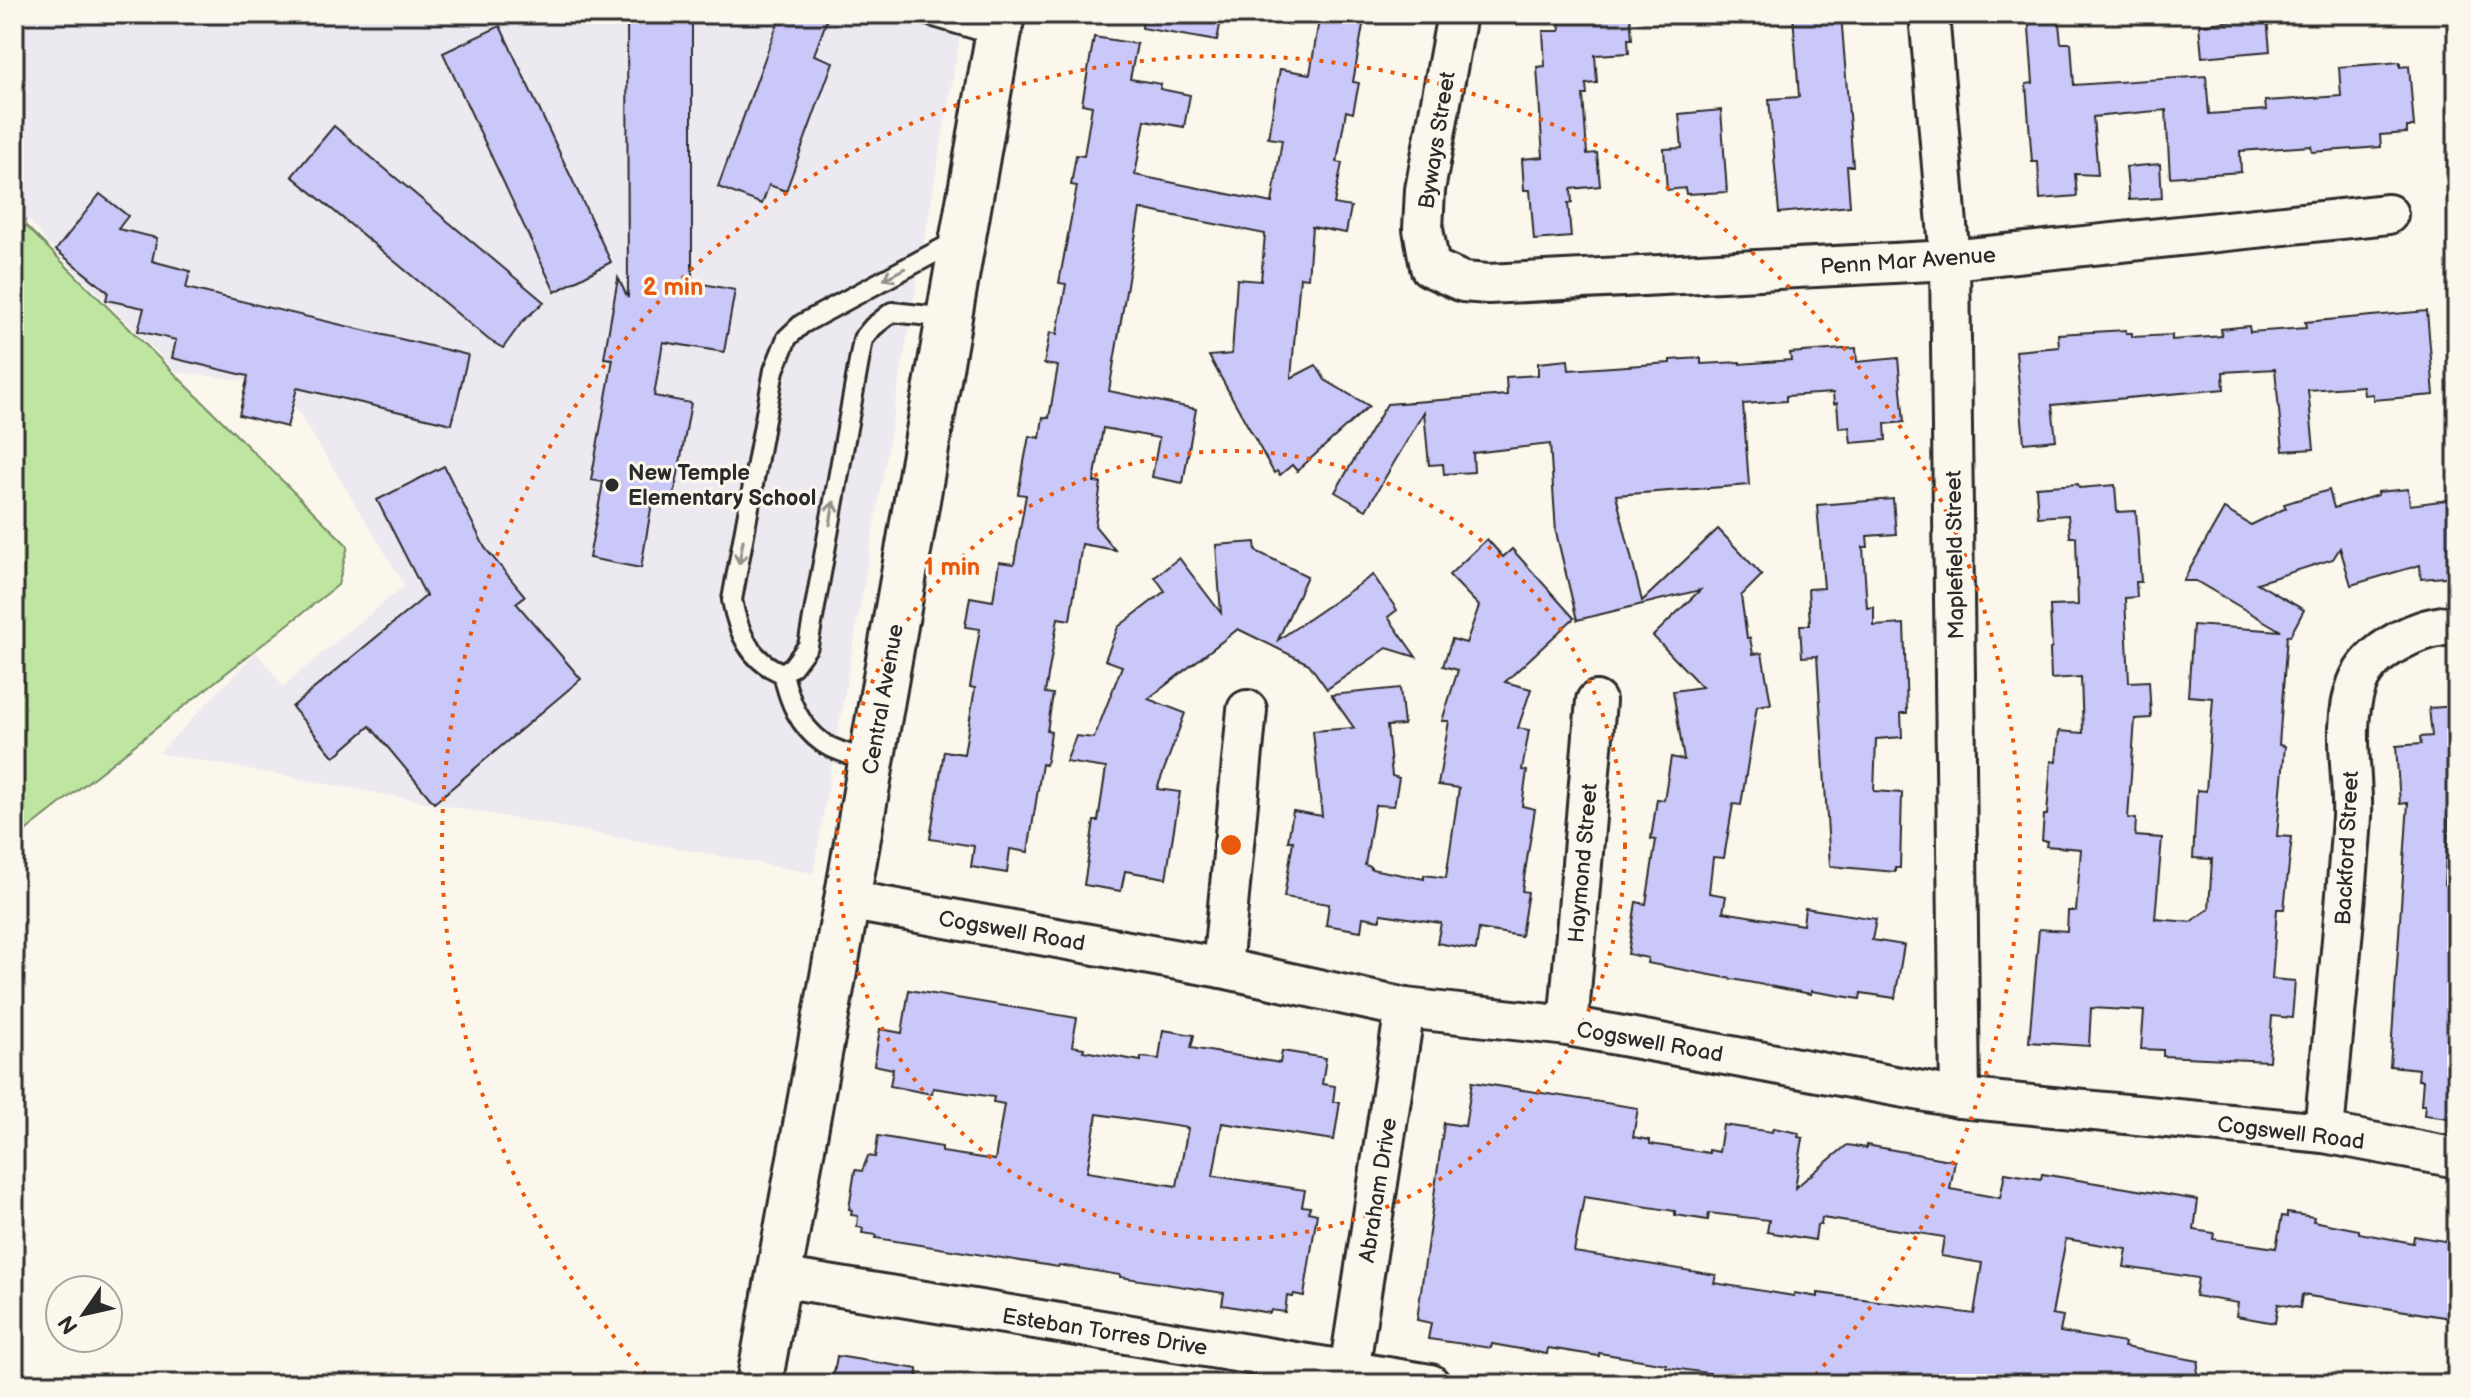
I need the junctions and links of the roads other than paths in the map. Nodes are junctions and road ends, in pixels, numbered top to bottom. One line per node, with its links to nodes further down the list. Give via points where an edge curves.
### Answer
1 (924, 14): 4 (lane)
2 (1457, 14): 8 (street, Byways Street, via 1425,190 1423,229)
3 (1929, 14): 7 (street, Maplefield Street)
4 (1000, 25): 6 (street, Central Avenue)
5 (2388, 214): 7 (street, Penn Mar Avenue)
6 (963, 237): 9 (street, Central Avenue); 11 (lane, one-way to 11, via 802,324 787,338 774,370 732,600 751,652 768,668)
7 (1950, 260): 8 (street, Penn Mar Avenue, via 1488,284 1463,282); 19 (street, Maplefield Street)
8 (1430, 267)
9 (949, 318): 11 (lane, one-way to 9, via 808,646 863,339 892,312); 14 (street, Central Avenue)
10 (2457, 625): 20 (street, Backford Street, via 2406,636 2380,653 2357,682 2350,720 2352,813)
11 (783, 673): 14 (lane, via 789,701 802,722 825,745)
12 (1596, 701): 18 (street, Haymond Street)
13 (1247, 710): 16 (street)
14 (871, 761): 15 (street, Central Avenue)
15 (847, 900): 16 (street, Cogswell Road); 22 (street, Central Avenue)
16 (1222, 968): 17 (street, Cogswell Road)
17 (1405, 1008): 18 (street, Cogswell Road); 23 (street, Abraham Drive)
18 (1568, 1026): 19 (street, Cogswell Road)
19 (1960, 1098): 20 (street, Cogswell Road)
20 (2324, 1133): 21 (street, Cogswell Road)
21 (2457, 1158)
22 (779, 1277): 23 (street, Esteban Torres Drive); 24 (street, Central Avenue)
23 (1349, 1371): 25 (street, Esteban Torres Drive)
24 (759, 1384)
25 (1430, 1384)

